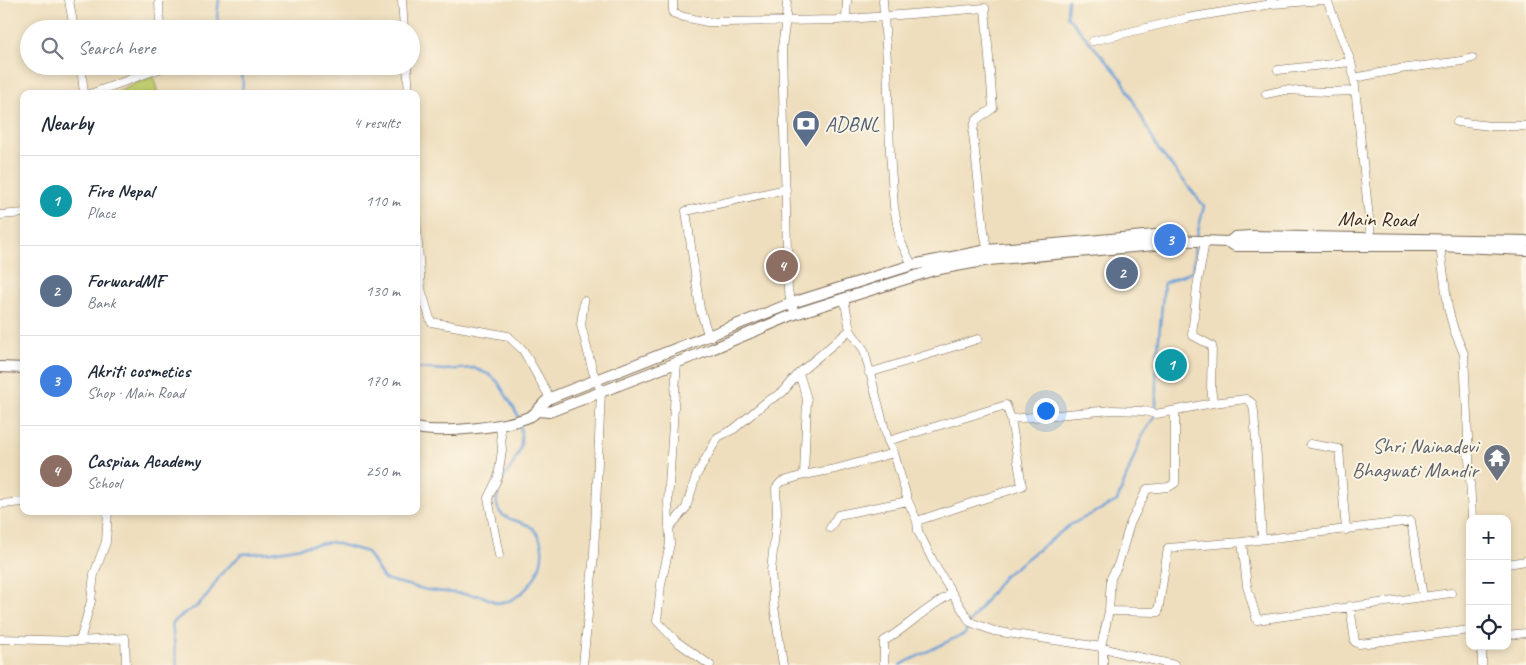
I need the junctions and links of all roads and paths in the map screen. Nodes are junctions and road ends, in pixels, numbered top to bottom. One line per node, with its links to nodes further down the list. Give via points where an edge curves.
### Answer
1 (69, 0): 14 (street)
2 (159, 0): 15 (street)
3 (402, 0): 16 (street)
4 (672, 0): 17 (street, via 674,13 707,22)
5 (787, 0): 17 (street)
6 (847, 0): 13 (street)
7 (883, 0): 12 (street)
8 (1322, 0): 10 (street)
9 (1327, 0): 20 (street)
10 (1271, 2): 18 (street)
11 (985, 4): 12 (street); 42 (street, via 993,108 973,123 973,134)
12 (884, 16): 13 (street); 43 (street, via 894,207 900,240)
13 (846, 18): 17 (street)
14 (72, 20)
15 (160, 20)
16 (403, 20)
17 (786, 20): 33 (street, via 782,47)
18 (1093, 41)
19 (1472, 58): 25 (street)
20 (1351, 62): 21 (street); 25 (street)
21 (1278, 70)
22 (82, 75): 26 (street)
23 (141, 75): 27 (street)
24 (408, 75): 28 (street)
25 (1354, 78): 29 (street)
26 (84, 90)
27 (101, 90)
28 (409, 90)
29 (1354, 91): 30 (street, via 1285,90); 36 (street)
30 (1266, 94)
31 (1457, 122): 32 (street)
32 (1526, 126)
33 (786, 189): 47 (street, via 788,291); 50 (street, via 686,211 700,309)
34 (20, 213): 35 (street)
35 (0, 214)
36 (1371, 237): 37 (main road, Main Road); 39 (main road, Main Road, via 1242,236)
37 (1526, 240)
38 (1203, 241): 39 (main road); 42 (main road, via 1169,240 1155,245); 60 (street, via 1192,335 1212,346 1210,388)
39 (1229, 242): 40 (main road, via 1235,246)
40 (1440, 246): 41 (main road); 74 (street, via 1448,308 1464,354)
41 (1526, 250)
42 (988, 255): 43 (main road); 45 (main road)
43 (912, 265): 47 (main road)
44 (420, 274): 59 (street, via 432,322 508,336 523,350)
45 (844, 298): 48 (main road); 49 (street)
46 (584, 301): 57 (street, via 581,325)
47 (792, 303): 48 (street); 50 (main road)
48 (795, 314): 52 (main road)
49 (850, 330): 55 (street); 56 (street, via 864,350)
50 (708, 337): 57 (main road)
51 (978, 339): 56 (street)
52 (677, 361): 58 (main road); 76 (street)
53 (0, 367): 54 (main road)
54 (20, 368)
55 (799, 373): 69 (street, via 807,399); 76 (street, via 783,392 734,429 718,437 696,476 686,508)
56 (869, 373): 66 (street)
57 (598, 380): 58 (street); 59 (main road)
58 (601, 391): 61 (main road, via 549,412); 97 (street, via 594,554)
59 (550, 398): 61 (main road)
60 (1213, 403): 62 (street); 79 (street, via 1246,399 1252,403)
61 (538, 411): 64 (main road)
62 (1175, 411): 63 (street, via 1156,414 1112,410); 88 (street, via 1174,483 1169,487 1147,489 1130,524 1118,566 1111,578)
63 (1011, 419): 66 (street, via 1006,405); 75 (street, via 1022,486)
64 (500, 424): 65 (main road, via 453,430); 81 (street, via 502,450 498,478 488,498)
65 (420, 429)
66 (888, 440): 68 (street)
67 (1310, 444): 78 (street, via 1339,449)
68 (894, 453): 69 (street, via 835,470); 70 (street)
69 (804, 475): 99 (street, via 781,482 776,488 777,513 771,571)
70 (908, 501): 75 (street); 77 (street, via 838,516)
71 (20, 502): 72 (street)
72 (0, 504)
73 (108, 515): 93 (street, via 106,542 94,574 92,601)
74 (1472, 515)
75 (917, 521): 85 (street, via 918,530)
76 (669, 528): 98 (street, via 670,544 657,621 676,641)
77 (830, 528)
78 (1346, 530): 79 (street); 86 (street, via 1411,521)
79 (1262, 539): 80 (street)
80 (1242, 542): 87 (street, via 1247,586 1257,620); 88 (street, via 1168,548 1158,612)
81 (499, 555)
82 (1526, 561): 83 (street)
83 (1511, 563)
84 (1451, 593): 86 (street)
85 (952, 594): 94 (street, via 970,622 994,631); 100 (street, via 936,602 884,642)
86 (1423, 597): 87 (street)
87 (1350, 606): 89 (street, via 1355,642 1359,644)
88 (1109, 611): 94 (street)
89 (1466, 631)
90 (1526, 633): 91 (street)
91 (1511, 635)
92 (0, 639): 93 (street)
93 (80, 641): 96 (street, via 125,638)
94 (1100, 647): 101 (street); 102 (street)
95 (1482, 650): 103 (street)
96 (126, 665)
97 (583, 665)
98 (710, 665)
99 (784, 665)
100 (884, 665)
101 (1103, 665)
102 (1175, 665)
103 (1482, 665)

